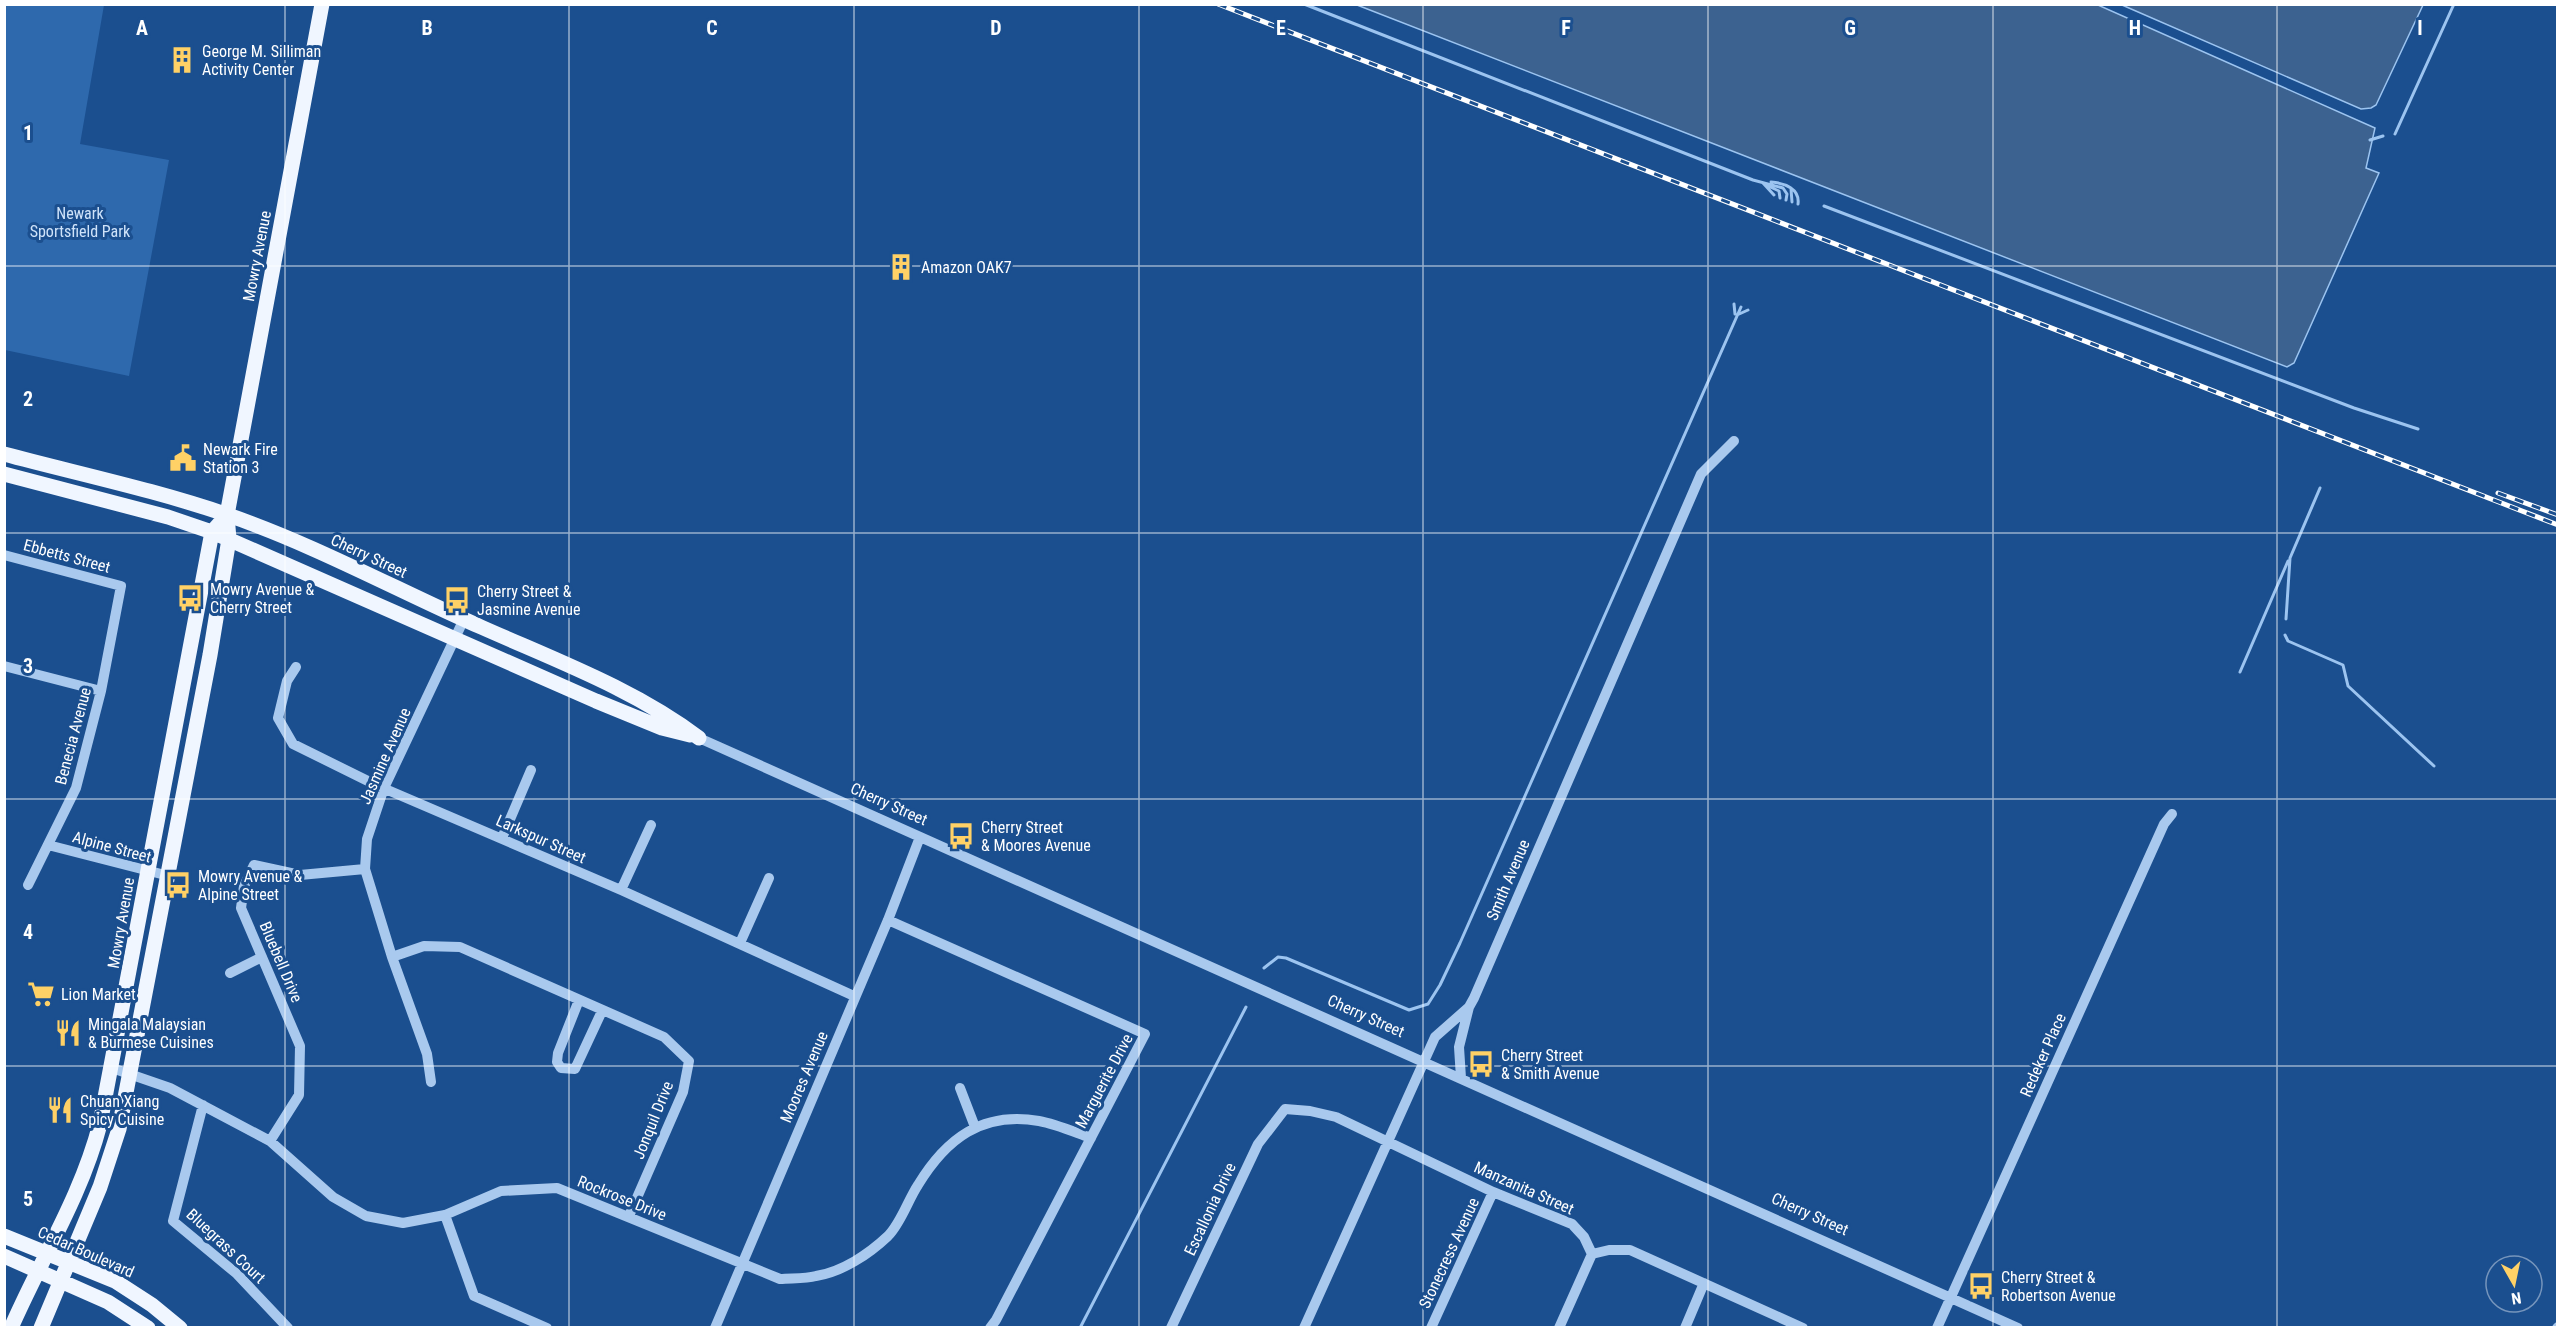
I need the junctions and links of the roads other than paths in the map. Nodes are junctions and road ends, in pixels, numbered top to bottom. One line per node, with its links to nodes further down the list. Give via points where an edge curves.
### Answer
1 (322, 4): 5 (main road, Mowry Avenue)
2 (1734, 441): 36 (street, Smith Avenue, via 1701,474)
3 (4, 454): 5 (main road, Cherry Street)
4 (4, 474): 6 (main road, Cherry Street)
5 (227, 515): 6 (main road); 7 (main road, Mowry Avenue); 10 (main road, Cherry Street)
6 (212, 532): 7 (main road, Cherry Street); 24 (main road, Mowry Avenue)
7 (229, 539): 11 (main road, Cherry Street); 25 (main road, Mowry Avenue)
8 (4, 555): 9 (street, Ebbetts Street)
9 (121, 586): 14 (street, Benecia Avenue)
10 (464, 620): 11 (street, Jasmine Avenue); 15 (main road, Cherry Street, via 652,706)
11 (455, 639): 15 (main road, Cherry Street, via 662,728); 17 (street, Jasmine Avenue)
12 (4, 666): 14 (street)
13 (296, 667): 17 (street, Larkspur Street, via 287,681 278,718 293,744)
14 (101, 691): 22 (street, Benecia Avenue, via 76,788)
15 (699, 738): 20 (street, Cherry Street)
16 (531, 770): 21 (street)
17 (384, 788): 21 (street, Larkspur Street); 23 (street, Jasmine Avenue, via 367,839)
18 (2172, 814): 62 (street, Redeker Place, via 2164,824)
19 (651, 825): 28 (street)
20 (920, 837): 29 (street, Moores Avenue); 38 (street, Cherry Street)
21 (502, 838): 28 (street, Larkspur Street)
22 (48, 844): 24 (street, Alpine Street); 27 (street, Benecia Avenue)
23 (365, 869): 31 (street, Bluebell Drive, via 300,874 254,865 244,886 241,908); 32 (street, Jasmine Avenue)
24 (148, 873): 25 (street, Alpine Street); 39 (main road, Mowry Avenue)
25 (169, 876): 40 (main road, Mowry Avenue)
26 (769, 878): 30 (street)
27 (28, 885)
28 (621, 890): 30 (street, Larkspur Street)
29 (888, 920): 34 (street, Moores Avenue); 47 (street, Marguerite Drive, via 1145,1034)
30 (740, 944): 34 (street, Larkspur Street)
31 (262, 957): 33 (street); 48 (street, Bluebell Drive, via 300,1046 299,1095)
32 (392, 957): 35 (street, Jonquil Drive, via 424,946 460,947); 42 (street, Jasmine Avenue, via 427,1054)
33 (230, 973)
34 (854, 996): 58 (street, Moores Avenue)
35 (579, 1000): 37 (street, Jonquil Drive); 37 (street, via 558,1053 561,1068 575,1069)
36 (1469, 1007): 38 (street, Smith Avenue, via 1435,1038); 41 (street, via 1459,1047)
37 (602, 1011): 52 (street, Jonquil Drive, via 664,1037 689,1061 683,1092)
38 (1423, 1063): 41 (street, Cherry Street); 49 (street, Smith Avenue)
39 (112, 1068): 40 (street, Rockrose Drive); 54 (main road, Mowry Avenue, via 89,1161)
40 (131, 1075): 44 (street, Rockrose Drive, via 170,1088); 57 (main road, Mowry Avenue, via 108,1167)
41 (1461, 1078): 62 (street, Cherry Street)
42 (431, 1082)
43 (960, 1089): 46 (street)
44 (203, 1106): 48 (street, Rockrose Drive); 67 (street, Bluegrass Court, via 173,1221 237,1274)
45 (1285, 1109): 49 (street, Manzanita Street, via 1336,1117); 71 (street, Escallonia Drive, via 1258,1144)
46 (975, 1127): 47 (street, Rockrose Drive, via 1012,1118); 58 (street, Rockrose Drive, via 941,1152 889,1235 859,1259 818,1276 780,1279)
47 (1091, 1138): 70 (street, Marguerite Drive)
48 (270, 1141): 51 (street, Rockrose Drive, via 333,1197 366,1216 403,1223)
49 (1387, 1142): 50 (street, Manzanita Street); 72 (street, Smith Avenue)
50 (1493, 1192): 55 (street, Manzanita Street, via 1572,1224); 73 (street, Stonecress Avenue)
51 (444, 1215): 52 (street, Rockrose Drive, via 501,1191 557,1188); 68 (street, via 474,1296)
52 (629, 1216): 58 (street, Rockrose Drive)
53 (4, 1236): 54 (main road, Cedar Boulevard)
54 (48, 1254): 57 (main road, Cedar Boulevard); 59 (main road, Mowry Avenue)
55 (1592, 1254): 61 (street, via 1630,1250); 74 (street)
56 (4, 1256): 59 (main road)
57 (68, 1263): 60 (main road, Mowry Avenue); 66 (main road, Cedar Boulevard, via 115,1281)
58 (740, 1264): 69 (street, Moores Avenue)
59 (39, 1271): 60 (main road); 63 (main road, Mowry Avenue)
60 (60, 1280): 64 (main road, Mowry Avenue); 65 (main road, via 108,1302)
61 (1704, 1283): 75 (street); 76 (street)
62 (1951, 1297): 77 (street, Redeker Place); 78 (street, Cherry Street)
63 (11, 1328)
64 (41, 1328)
65 (148, 1328)
66 (180, 1328)
67 (288, 1328)
68 (547, 1328)
69 (715, 1328)
70 (990, 1328)
71 (1171, 1328)
72 (1304, 1328)
73 (1431, 1328)
74 (1559, 1328)
75 (1685, 1328)
76 (1803, 1328)
77 (1937, 1328)
78 (2018, 1328)

